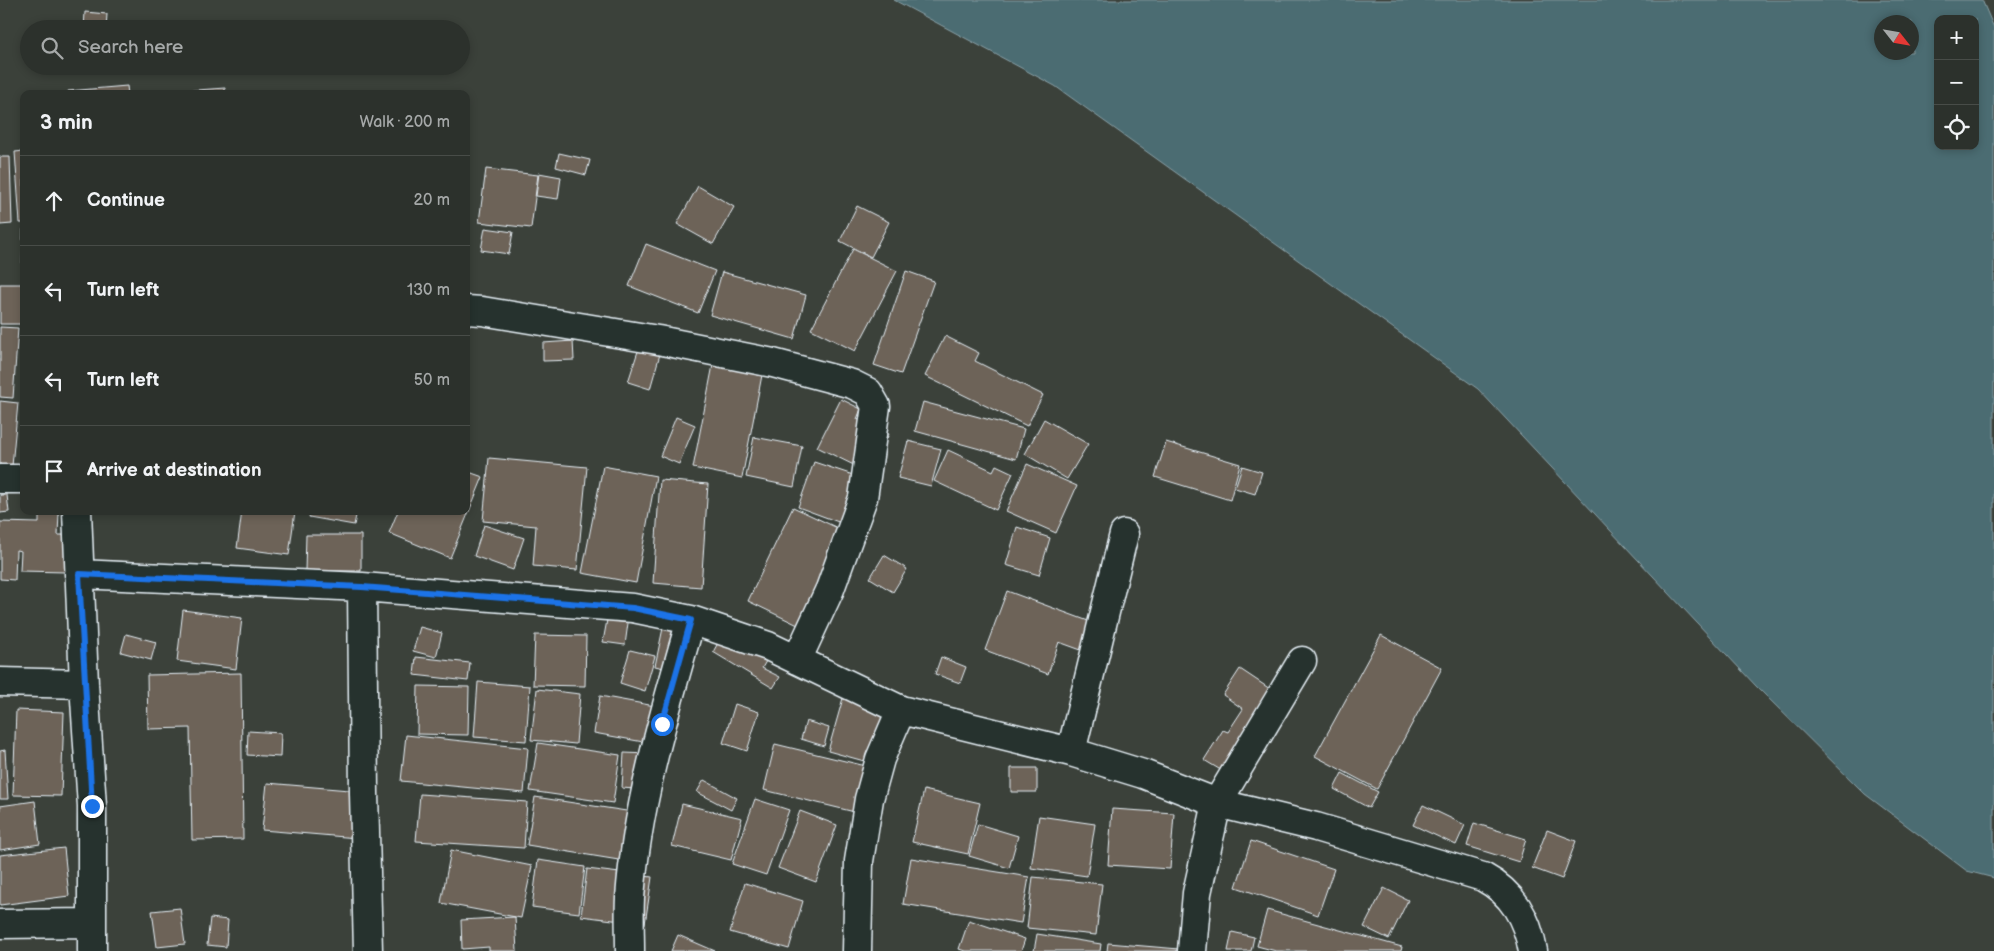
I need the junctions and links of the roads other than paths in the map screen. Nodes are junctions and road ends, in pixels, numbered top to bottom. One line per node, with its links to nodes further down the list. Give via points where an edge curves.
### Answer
1 (470, 310): 9 (street, via 658,340 773,363 852,384 868,392 876,406 863,498 830,589)
2 (0, 479): 3 (street)
3 (20, 479)
4 (77, 515): 6 (street)
5 (1124, 534): 14 (street)
6 (79, 574): 7 (street); 12 (street)
7 (362, 587): 8 (street, via 633,608); 19 (street)
8 (691, 620): 9 (street, via 768,646); 20 (street, via 662,724 638,832 630,898)
9 (797, 660): 13 (street)
10 (1302, 661): 15 (street)
11 (0, 682): 12 (street)
12 (84, 684): 16 (street, via 92,806)
13 (901, 710): 14 (street); 21 (street, via 880,759 869,800 858,861)
14 (1071, 752): 15 (street, via 1142,774)
15 (1217, 803): 22 (street, via 1197,893); 23 (street, via 1316,827 1483,877 1508,894 1528,926)
16 (91, 923): 17 (street); 18 (street)
17 (0, 924)
18 (92, 951)
19 (368, 951)
20 (630, 951)
21 (857, 951)
22 (1192, 951)
23 (1533, 951)

